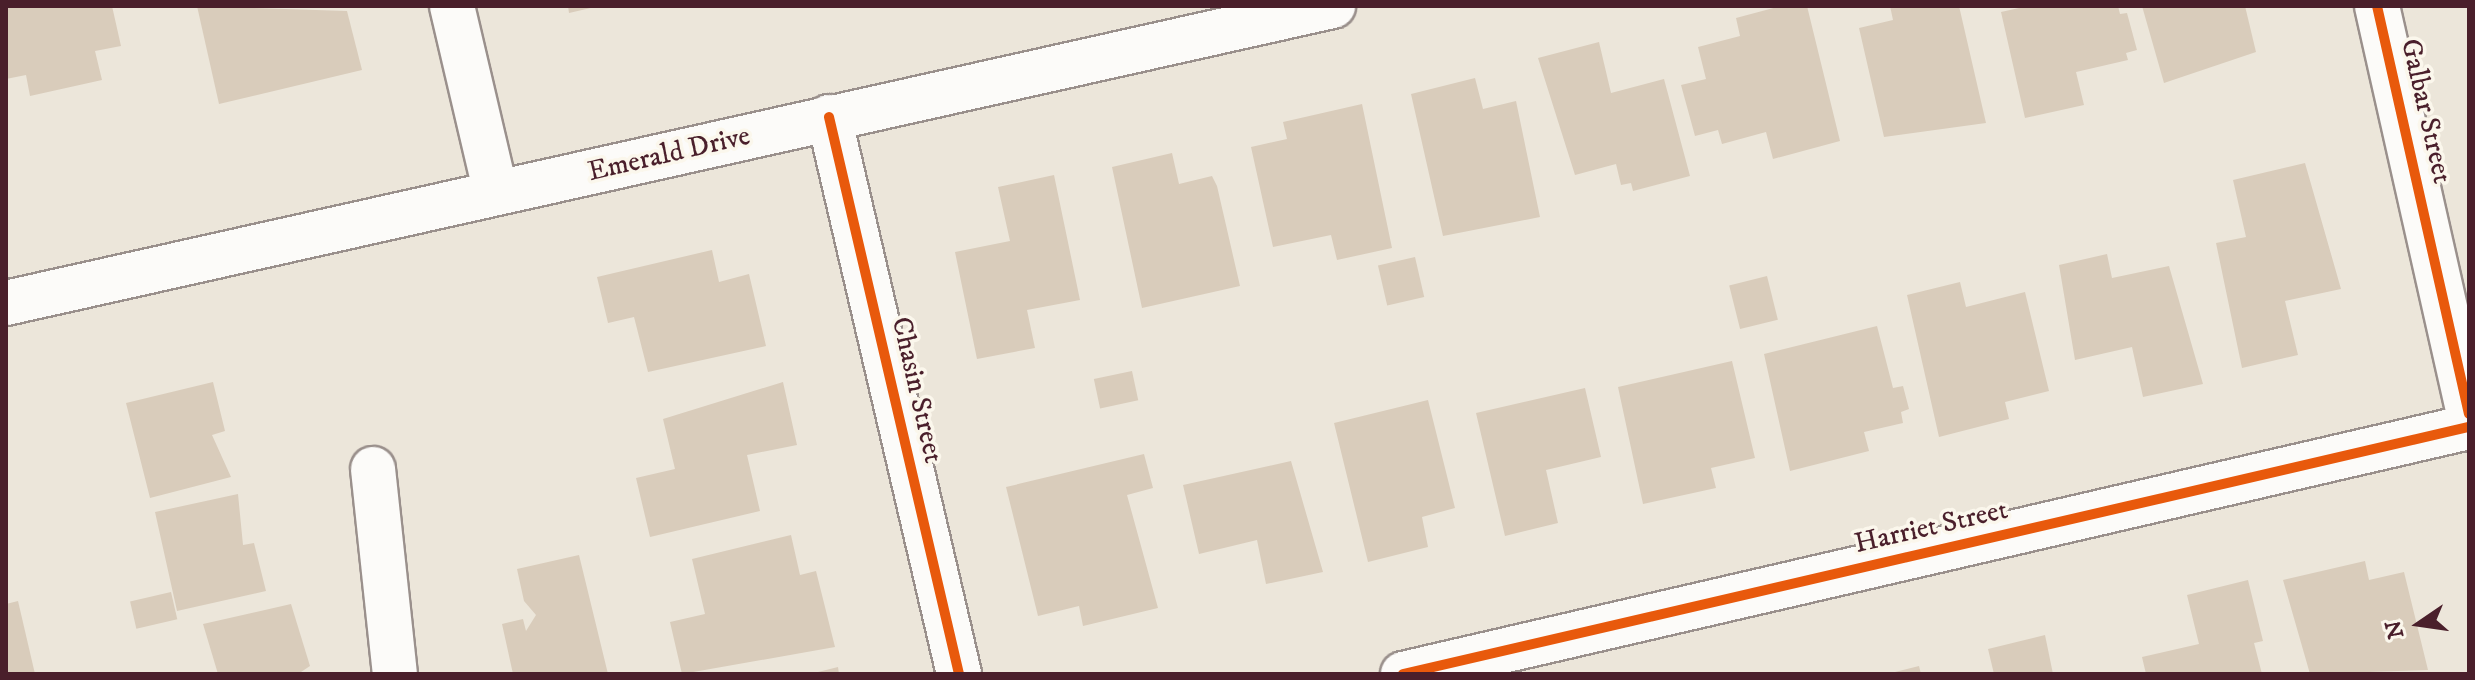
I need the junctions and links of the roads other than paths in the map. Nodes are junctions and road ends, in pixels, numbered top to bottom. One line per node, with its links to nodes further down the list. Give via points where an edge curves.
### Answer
1 (452, 6): 5 (street)
2 (1333, 6): 4 (street, Emerald Drive)
3 (2377, 6): 7 (street, Galbar Street)
4 (829, 117): 5 (street, Emerald Drive); 11 (street, Chasin Street)
5 (496, 193): 6 (street, Emerald Drive)
6 (6, 303)
7 (2469, 414)
8 (2469, 427): 12 (street, Harriet Street)
9 (373, 469): 10 (street)
10 (395, 674)
11 (959, 674)
12 (1403, 674)

